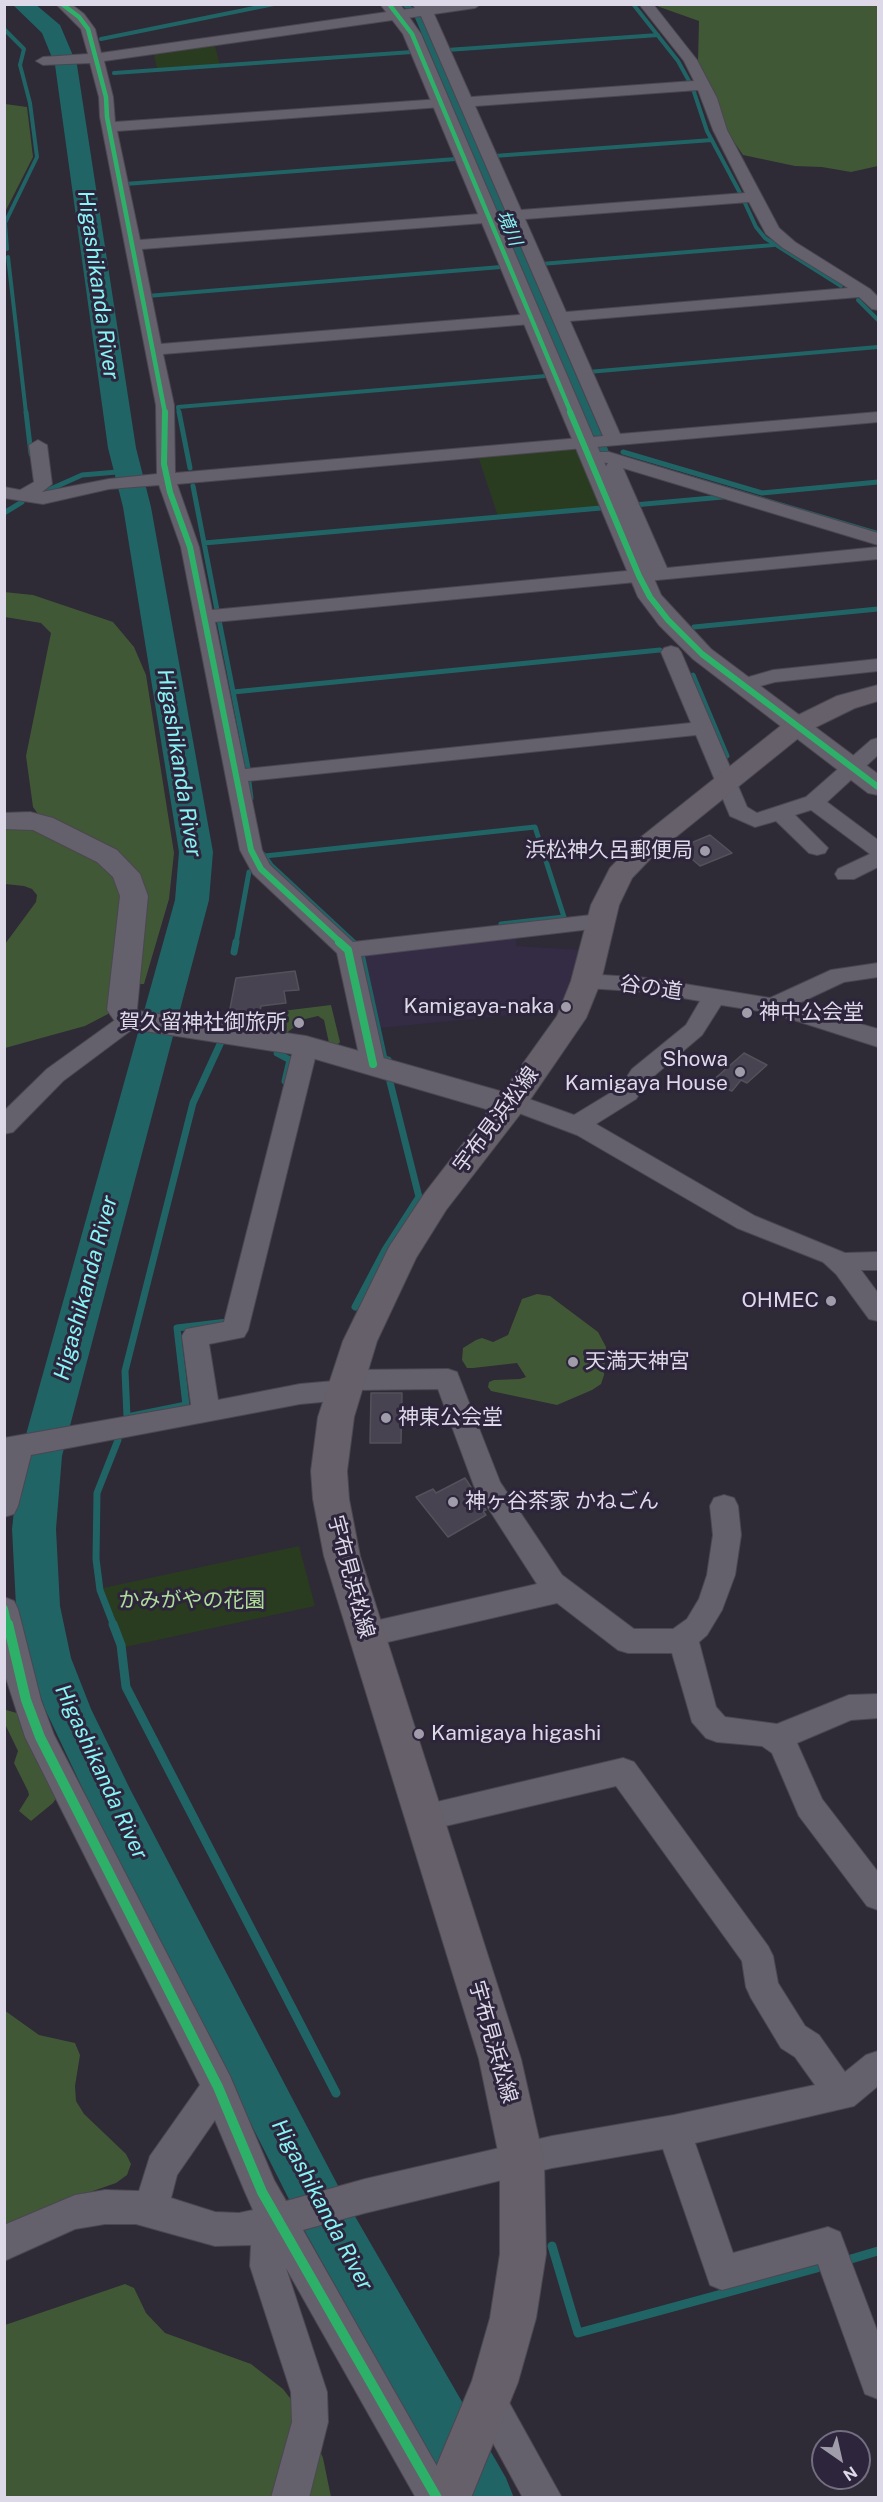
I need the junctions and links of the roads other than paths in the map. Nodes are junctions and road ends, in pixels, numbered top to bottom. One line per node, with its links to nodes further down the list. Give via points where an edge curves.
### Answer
1 (62, 4): 5 (street, via 85,25 92,38)
2 (475, 4): 4 (street)
3 (645, 4): 7 (street, via 690,60)
4 (411, 10): 5 (street); 8 (street); 9 (street, via 409,28)
5 (91, 58): 6 (street); 10 (street, via 106,97)
6 (43, 61)
7 (703, 85): 8 (street); 11 (street, via 720,130)
8 (466, 102): 12 (street)
9 (441, 103): 10 (street); 12 (street)
10 (109, 127): 13 (street)
11 (755, 197): 12 (street); 14 (street, via 776,236)
12 (503, 216): 13 (street); 16 (street); 17 (street)
13 (133, 245): 18 (street)
14 (864, 292): 15 (street); 16 (street)
15 (879, 305)
16 (560, 317): 21 (street)
17 (531, 319): 18 (street); 21 (street)
18 (154, 351): 23 (street, via 165,405)
19 (879, 417): 21 (street)
20 (38, 445): 25 (street, via 43,484)
21 (598, 445): 22 (street, via 603,456); 23 (street); 28 (street)
22 (619, 461): 26 (street); 28 (street, via 614,468)
23 (162, 479): 25 (street, via 109,484 43,498); 29 (street, via 190,547)
24 (4, 492): 25 (street)
25 (23, 496)
26 (879, 539)
27 (879, 553): 28 (street)
28 (646, 575): 29 (street); 32 (street, via 658,608 678,632)
29 (204, 616): 38 (street)
30 (671, 652): 35 (street)
31 (879, 665): 32 (street, via 773,676)
32 (742, 685): 34 (street)
33 (879, 693): 34 (main road, 宇布見浜松線, via 846,702)
34 (797, 726): 37 (street); 39 (main road, 宇布見浜松線)
35 (703, 728): 38 (street); 39 (street)
36 (879, 744): 37 (street)
37 (853, 768): 40 (street); 41 (street)
38 (236, 776): 49 (street, via 256,863)
39 (726, 783): 42 (street, via 738,812 755,820); 48 (main road, 宇布見浜松線, via 632,860 611,889)
40 (879, 787)
41 (814, 802): 42 (street); 45 (street)
42 (780, 813): 44 (street)
43 (4, 821): 54 (street, via 43,824 106,856 126,874 134,896 122,1010)
44 (817, 848)
45 (879, 850)
46 (879, 859): 47 (street)
47 (846, 874)
48 (600, 921): 49 (street); 51 (main road, 宇布見浜松線)
49 (348, 950): 57 (street)
50 (879, 970): 53 (street, via 839,975)
51 (586, 981): 52 (street, 谷の道, via 648,986); 58 (main road, 宇布見浜松線, via 571,1018)
52 (714, 998): 53 (street, 谷の道); 59 (street, via 694,1030 640,1075 628,1094)
53 (772, 1006): 55 (street, 谷の道)
54 (134, 1021): 56 (street); 60 (street, via 55,1075)
55 (879, 1039)
56 (306, 1046): 57 (street); 65 (street, via 235,1330 195,1336)
57 (373, 1064): 58 (street)
58 (511, 1103): 59 (street); 64 (main road, 宇布見浜松線, via 435,1202 401,1255 368,1321)
59 (576, 1125): 62 (street, via 746,1222)
60 (4, 1126)
61 (879, 1261): 62 (street)
62 (843, 1264): 63 (street)
63 (879, 1312)
64 (345, 1385): 65 (street); 69 (street, via 448,1379 488,1486 552,1582); 71 (main road, 宇布見浜松線, via 331,1444 331,1499 342,1556)
65 (206, 1413): 66 (street)
66 (16, 1447): 67 (street)
67 (4, 1506)
68 (724, 1506): 72 (street, via 728,1535 717,1589 697,1627)
69 (562, 1590): 71 (street); 72 (street, via 628,1641)
70 (4, 1609): 78 (street, via 26,1700 40,1737)
71 (366, 1635): 75 (main road, 宇布見浜松線)
72 (683, 1638): 74 (street, via 703,1713 717,1729 759,1732)
73 (879, 1706): 74 (street, via 849,1708)
74 (776, 1738): 76 (street, via 787,1752 810,1807)
75 (424, 1818): 79 (street, via 623,1771 757,1956 762,1987 793,2037 807,2046); 81 (main road, 宇布見浜松線, via 500,2059)
76 (879, 1896)
77 (879, 2066): 79 (street)
78 (218, 2087): 82 (street, via 162,2168); 83 (street, via 262,2192)
79 (842, 2095): 80 (street)
80 (674, 2131): 81 (street, via 552,2152); 85 (street, via 722,2273 828,2244)
81 (522, 2161): 83 (street); 86 (main road, 宇布見浜松線, via 524,2223 519,2286 506,2350)
82 (151, 2210): 83 (street, via 215,2229 239,2230); 84 (street, via 105,2207 75,2212)
83 (283, 2219): 87 (street, via 268,2245 268,2266 309,2392 310,2422); 88 (street)
84 (4, 2244)
85 (879, 2381)
86 (485, 2408): 89 (main road, 宇布見浜松線); 90 (street)
87 (290, 2498)
88 (437, 2498)
89 (447, 2498)
90 (544, 2498)

